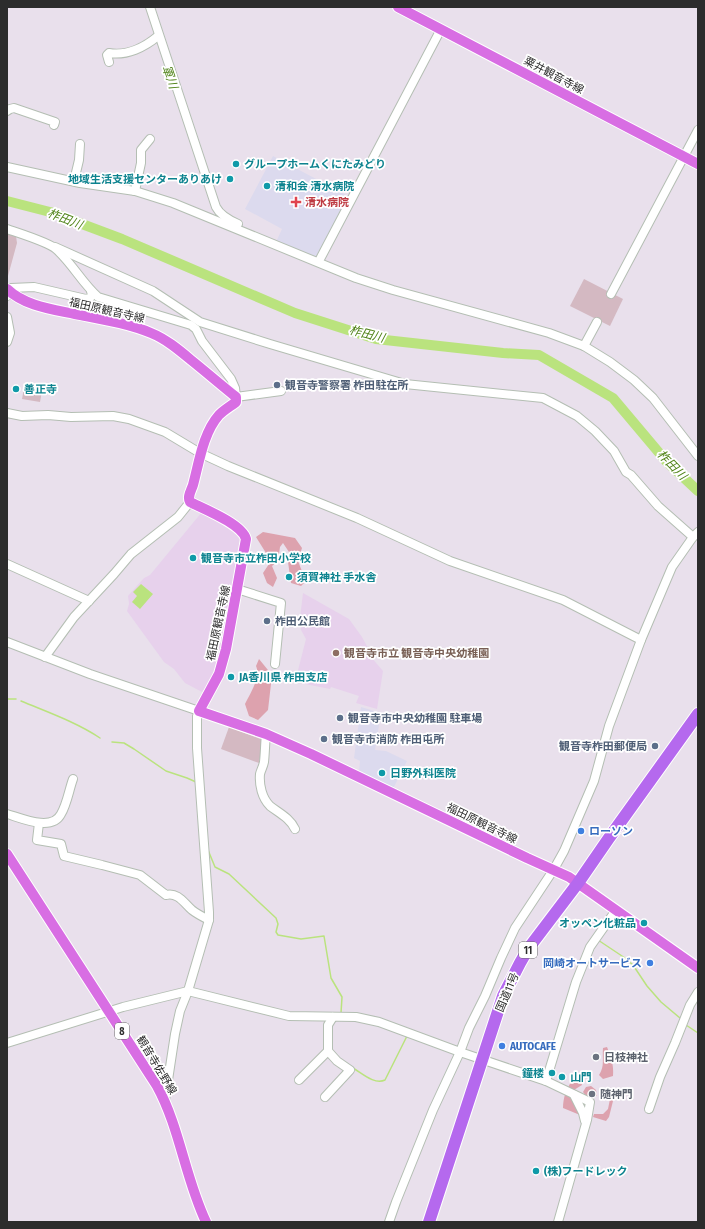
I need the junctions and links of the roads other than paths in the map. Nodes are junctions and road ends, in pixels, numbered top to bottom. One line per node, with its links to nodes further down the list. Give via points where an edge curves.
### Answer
1 (150, 7): 4 (street)
2 (398, 7): 3 (main road, 粟井観音寺線)
3 (441, 29): 11 (main road, 粟井観音寺線); 21 (street)
4 (158, 36): 5 (street, via 144,47 109,53); 17 (street)
5 (109, 62)
6 (7, 110): 7 (street, via 14,108 55,122)
7 (54, 125)
8 (698, 130): 11 (street)
9 (150, 139): 15 (street, via 141,150)
10 (80, 144): 14 (street)
11 (684, 156): 12 (main road, 粟井観音寺線); 24 (street)
12 (698, 164)
13 (7, 167): 14 (street)
14 (74, 181): 15 (street)
15 (135, 192): 16 (street)
16 (194, 211): 17 (street); 19 (street)
17 (218, 211): 19 (street, via 229,220 258,233)
18 (7, 229): 20 (street)
19 (267, 242): 21 (street)
20 (55, 247): 22 (street); 27 (street, via 152,291)
21 (319, 261): 29 (street, via 356,278 393,290 549,333)
22 (91, 291): 23 (street, via 92,295 86,299 34,288 11,288); 27 (street, via 98,297 191,326)
23 (7, 292): 31 (main road, 福田原観音寺線, via 52,310 123,324 153,334 177,349)
24 (611, 294)
25 (7, 317): 28 (street, via 10,333)
26 (597, 322): 29 (street)
27 (198, 325): 31 (street, via 202,341 230,379); 36 (street, via 405,384 543,398 577,416 595,431 614,452 626,472 658,506)
28 (7, 342)
29 (584, 346): 34 (street, via 634,380 653,398)
30 (281, 391): 31 (street)
31 (236, 397): 33 (main road, via 236,402 219,415 213,424)
32 (7, 413): 33 (street, via 22,416 113,416 129,419 165,432)
33 (200, 453): 35 (main road, via 188,497); 40 (street, via 357,518 450,561 563,600)
34 (698, 456)
35 (190, 502): 38 (main road, 福田原観音寺線, via 233,524 245,535 246,545); 39 (street, via 178,517 131,554)
36 (695, 535): 40 (street, via 672,566)
37 (7, 564): 39 (street)
38 (237, 589): 43 (street, via 281,603); 44 (main road, 福田原観音寺線, via 219,674)
39 (90, 601): 42 (street, via 70,621)
40 (641, 640): 52 (street, via 608,726 594,781)
41 (7, 642): 42 (street)
42 (45, 657): 44 (street)
43 (275, 664)
44 (199, 711): 46 (main road, 福田原観音寺線); 55 (street, via 197,748)
45 (698, 714): 53 (highway, 国道11号 / 11)
46 (266, 734): 50 (street, via 260,774 264,799 289,819); 52 (main road, 福田原観音寺線)
47 (73, 779): 49 (street, via 61,815 49,823)
48 (7, 814): 49 (street)
49 (39, 823): 55 (street, via 37,840 61,844 64,856 140,875 166,895 178,896 194,911)
50 (295, 829)
51 (7, 854): 59 (main road, 観音寺佐野線 / 8)
52 (554, 870): 53 (main road, 福田原観音寺線); 63 (street, via 515,928)
53 (578, 884): 54 (main road, 福田原観音寺線); 64 (highway, 国道11号 / 11, via 520,963 503,996)
54 (616, 910): 56 (main road, 福田原観音寺線); 66 (street, via 590,947 576,982)
55 (209, 920): 57 (street)
56 (698, 968)
57 (188, 990): 59 (street); 60 (street, via 289,1016); 68 (street, via 175,1034)
58 (698, 992): 69 (street, via 690,1005)
59 (110, 1012): 61 (street); 68 (main road, 観音寺佐野線 / 8)
60 (333, 1016): 62 (street, via 328,1025); 63 (street, via 379,1022)
61 (7, 1043)
62 (328, 1051): 65 (street); 67 (street, via 350,1070)
63 (460, 1052): 64 (street); 71 (street, via 433,1110)
64 (482, 1060): 66 (street); 72 (highway, 国道11号 / 11)
65 (299, 1080)
66 (546, 1081): 73 (street, via 590,1102)
67 (325, 1097)
68 (165, 1100): 70 (main road, 観音寺佐野線 / 8)
69 (649, 1109)
70 (206, 1222)
71 (389, 1222)
72 (428, 1222)
73 (558, 1222)

